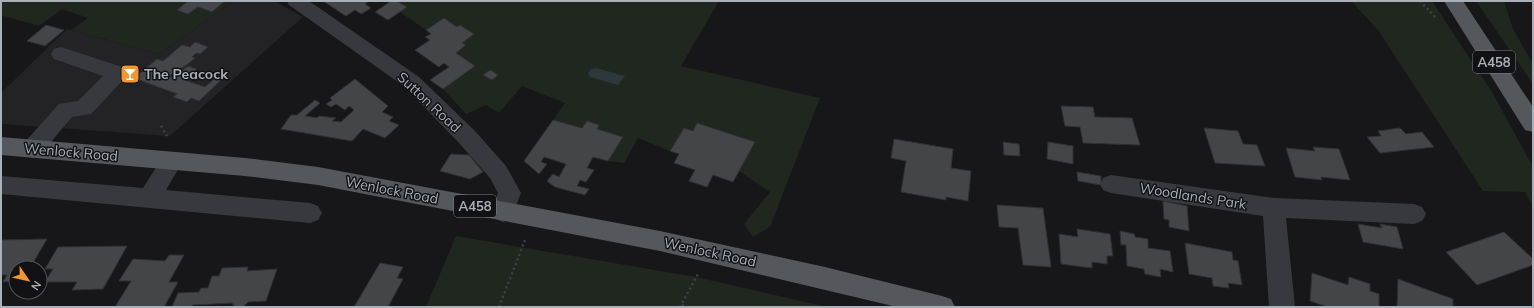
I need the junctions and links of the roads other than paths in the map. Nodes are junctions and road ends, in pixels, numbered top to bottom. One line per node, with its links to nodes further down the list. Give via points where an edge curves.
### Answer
1 (296, 1): 12 (street, Sutton Road, via 412,82 467,137 498,172 510,193)
2 (1453, 1): 4 (main road, A458)
3 (61, 54): 6 (street, via 118,73 84,108 66,110)
4 (1533, 124)
5 (1, 146): 6 (main road, Wenlock Road / A458)
6 (32, 149): 7 (main road, Wenlock Road / A458)
7 (172, 161): 10 (street); 12 (main road, Wenlock Road / A458, via 318,176)
8 (1112, 184): 11 (street, Woodlands Park)
9 (1, 185): 10 (street)
10 (149, 198): 13 (street)
11 (1274, 208): 14 (street, Woodlands Park); 16 (street)
12 (503, 212): 15 (main road, Wenlock Road / A458, via 708,252)
13 (310, 213)
14 (1414, 214)
15 (942, 307)
16 (1282, 307)

